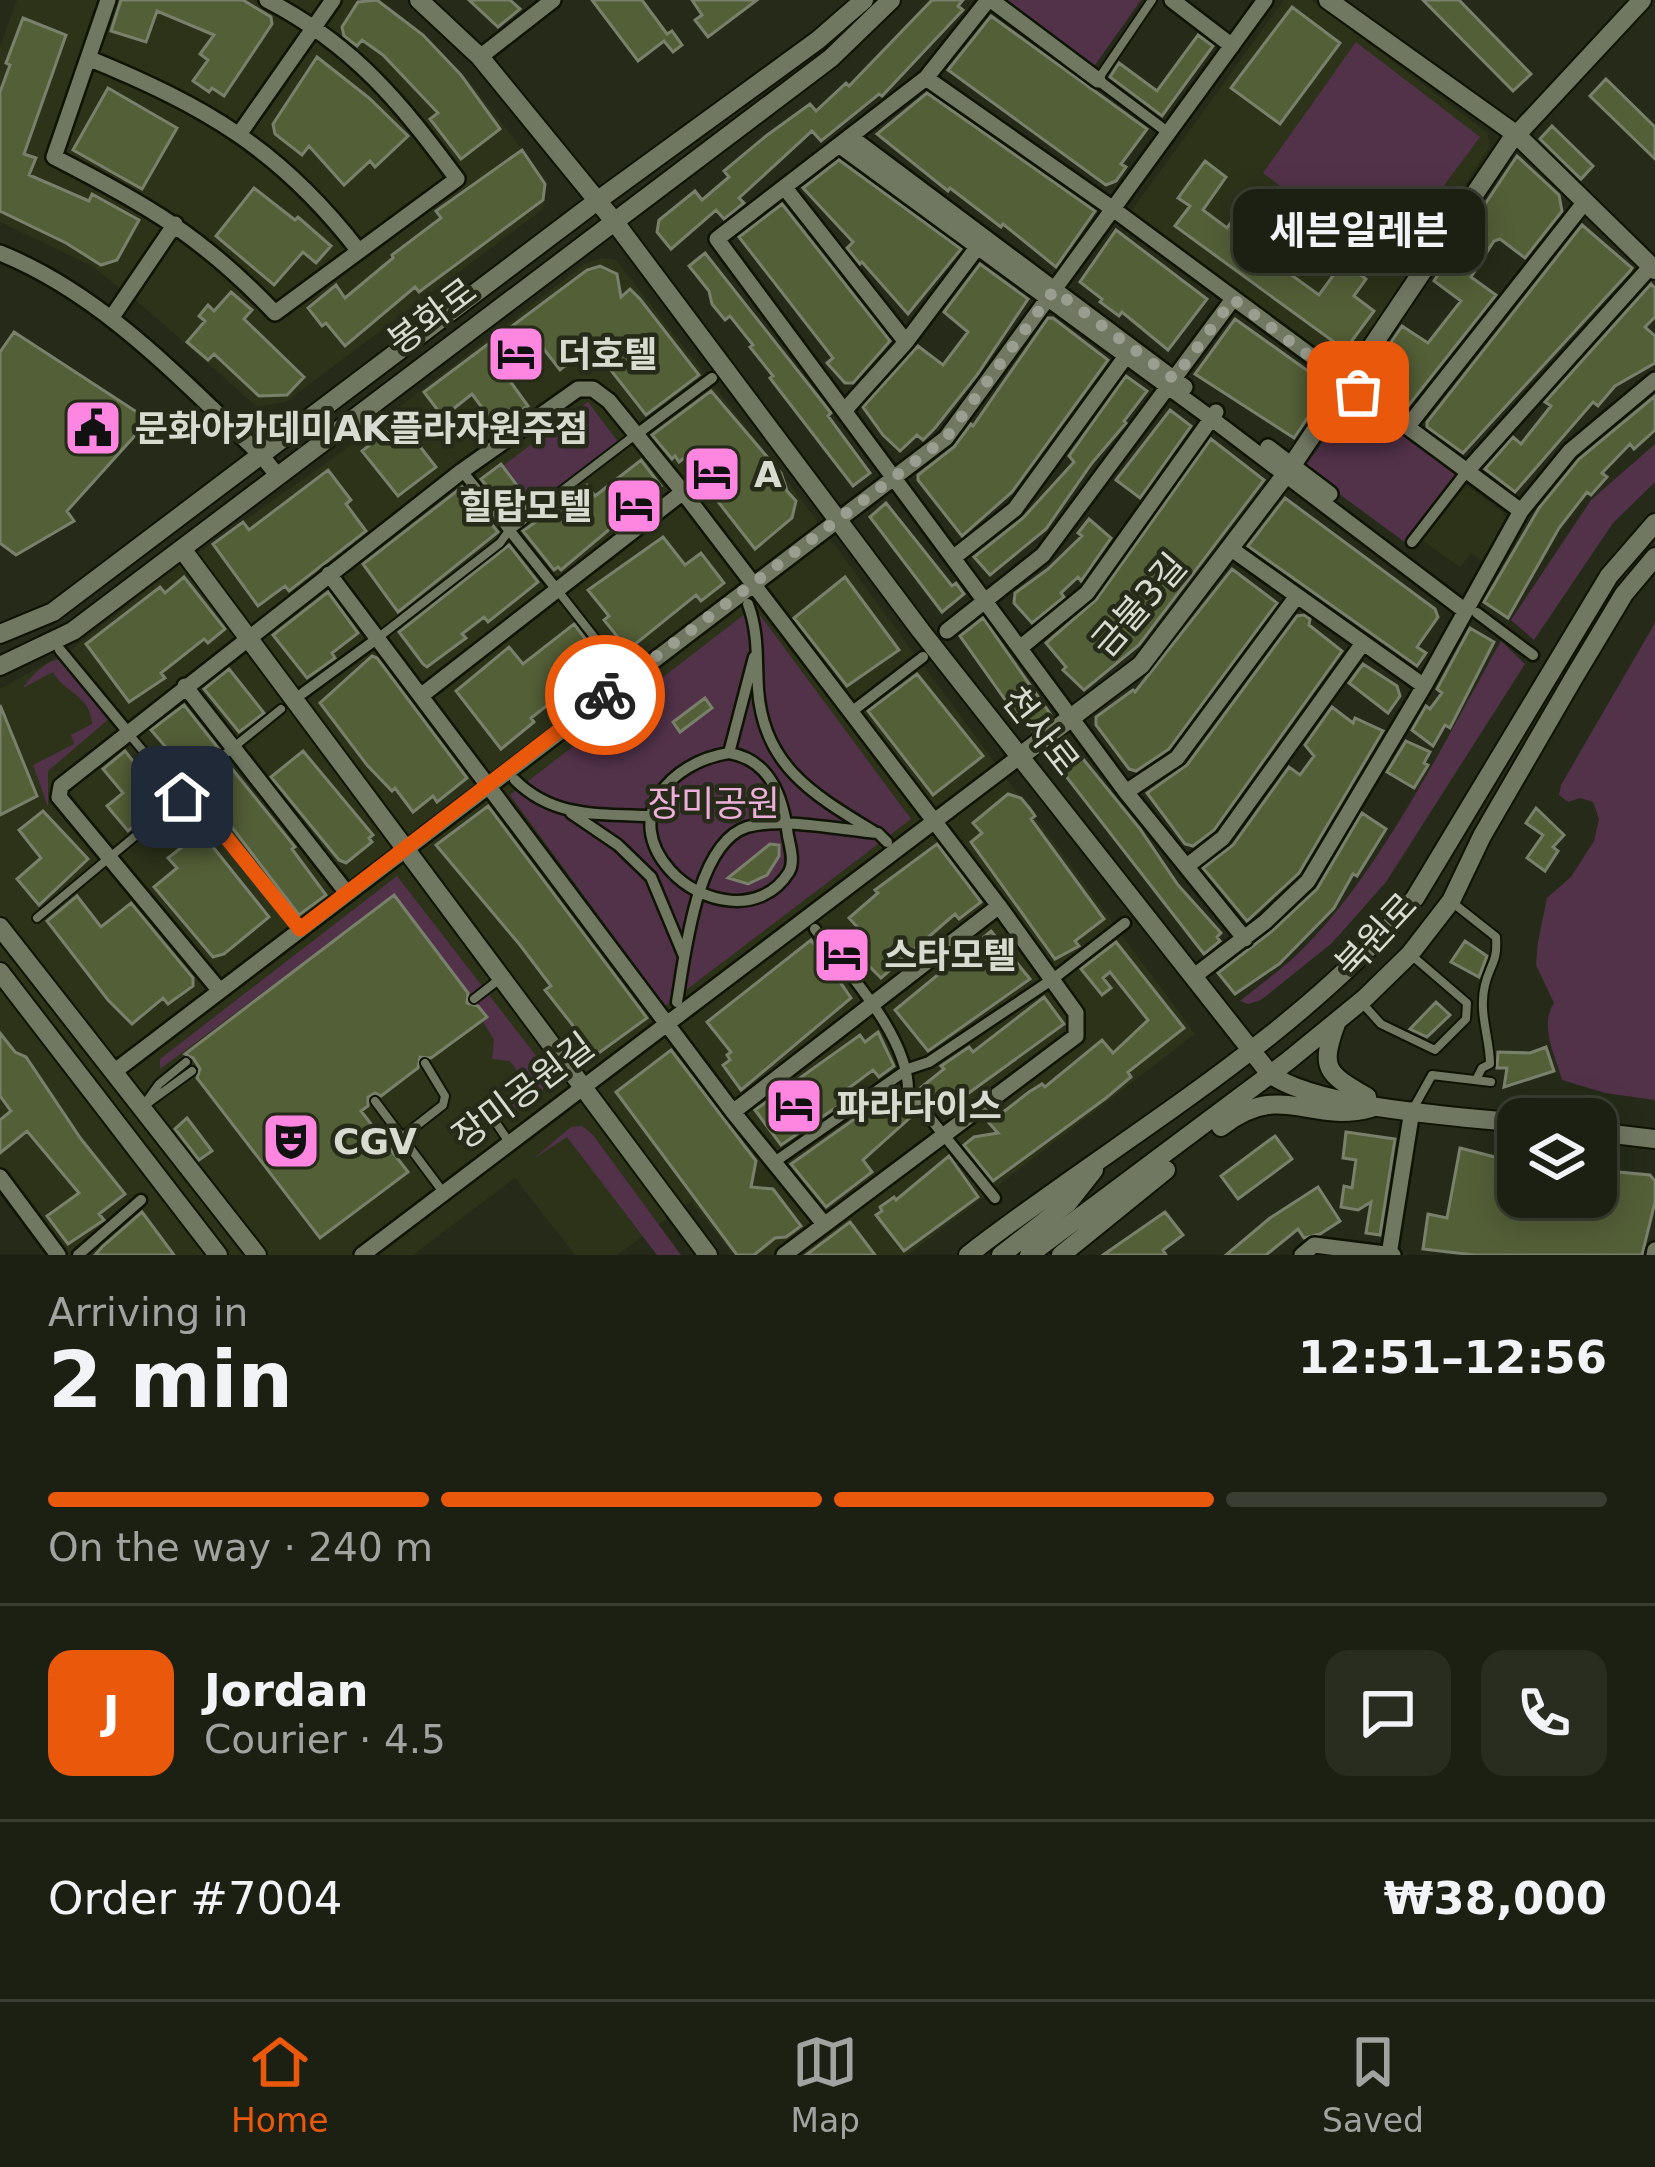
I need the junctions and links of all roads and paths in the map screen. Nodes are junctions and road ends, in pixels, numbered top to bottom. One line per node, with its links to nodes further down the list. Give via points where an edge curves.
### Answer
1 (108, 0): 17 (street)
2 (267, 0): 14 (street)
3 (333, 0): 14 (street)
4 (419, 0): 16 (street)
5 (864, 0): 25 (street, 봉화로)
6 (891, 0): 28 (street, 봉화로, via 831,58)
7 (989, 0): 18 (street); 19 (street)
8 (1152, 0): 19 (lane)
9 (1172, 0): 15 (street)
10 (1265, 0): 15 (street)
11 (1328, 0): 22 (street)
12 (1642, 0): 22 (street, 금불3길)
13 (544, 2): 16 (street)
14 (315, 25): 20 (street); 31 (street, via 398,99 457,179)
15 (1232, 46): 21 (street)
16 (480, 57): 25 (street)
17 (88, 58): 20 (street); 29 (street, via 54,157)
18 (926, 78): 23 (street); 27 (street)
19 (1098, 80): 21 (street)
20 (240, 133): 31 (street, via 297,180)
21 (1170, 134): 27 (street)
22 (1517, 135): 26 (street); 42 (street, 금불3길)
23 (846, 142): 24 (street); 30 (street)
24 (785, 188): 37 (street); 43 (street, via 717,239)
25 (597, 201): 28 (street, 천사로); 47 (street, 봉화로)
26 (1585, 203): 33 (street); 45 (street)
27 (1113, 209): 34 (street); 35 (street)
28 (614, 220): 51 (street, 봉화로); 55 (street, 천사로)
29 (175, 224): 31 (street, via 275,313); 36 (street)
30 (981, 243): 34 (street); 37 (street)
31 (358, 250)
32 (0, 253): 36 (street)
33 (1653, 268): 50 (street)
34 (1051, 294): 38 (street); 52 (street, via 946,438)
35 (1233, 299): 41 (street); 42 (street)
36 (112, 317): 47 (street)
37 (906, 342): 43 (street)
38 (1128, 352): 41 (street); 62 (street, via 1015,509)
39 (712, 379): 46 (street)
40 (1655, 380): 54 (street, via 1570,451)
41 (1171, 383): 44 (street); 67 (street, via 1043,555)
42 (1347, 385): 45 (street); 48 (street, 금불3길)
43 (844, 411): 52 (street)
44 (1215, 415): 48 (street); 76 (street, via 1087,593)
45 (1408, 426): 50 (street)
46 (637, 434): 49 (street, via 609,401 578,388); 53 (street); 57 (lane)
47 (262, 457): 51 (street); 71 (street, 봉화로, via 53,612)
48 (1289, 470): 59 (street, 금불3길); 69 (street)
49 (462, 471): 57 (street); 63 (street)
50 (1467, 471): 54 (street); 58 (street)
51 (277, 475): 60 (street, 봉화로)
52 (893, 478): 55 (street); 62 (street)
53 (683, 493): 64 (street); 65 (street)
54 (1521, 511): 69 (street)
55 (835, 519): 64 (street); 92 (street, 천사로)
56 (1655, 523): 127 (street, 북원로, via 1609,576 1415,898 1341,976)
57 (508, 532): 65 (street); 73 (lane)
58 (1412, 542)
59 (1230, 548): 66 (street); 88 (street, 금불3길, via 1141,665)
60 (182, 549): 72 (street); 80 (street, 봉화로, via 73,631)
61 (1655, 557): 106 (street, 북원로, via 1573,679)
62 (953, 558): 67 (street)
63 (328, 574): 72 (street); 73 (street)
64 (752, 583): 81 (street); 87 (street)
65 (558, 592): 81 (lane); 85 (street)
66 (1297, 596): 75 (street); 95 (street, via 1177,758)
67 (985, 602): 70 (street); 76 (street)
68 (748, 604): 74 (street)
69 (1470, 608): 78 (street); 83 (street)
70 (946, 631)
71 (0, 634)
72 (247, 637): 82 (street); 101 (street)
73 (378, 638): 84 (street); 85 (street)
74 (758, 642): 91 (street); 100 (street, via 758,695 786,767 800,785 883,837)
75 (1363, 643): 83 (street); 103 (street, via 1222,838)
76 (1020, 648): 88 (street)
77 (60, 650): 89 (street)
78 (1533, 655)
79 (923, 658): 87 (street)
80 (0, 666)
81 (627, 679): 94 (street)
82 (185, 686): 89 (street); 90 (street)
83 (1424, 686): 113 (street, via 1308,881)
84 (304, 692)
85 (422, 695): 94 (street)
86 (281, 709): 90 (lane)
87 (850, 713): 99 (street)
88 (1072, 718): 92 (street, 금불3길); 95 (street)
89 (127, 731): 96 (lane); 102 (street, via 68,777 58,796)
90 (235, 746): 96 (lane); 104 (street)
91 (729, 753): 98 (street, via 676,776); 100 (street, via 771,778)
92 (1019, 757): 99 (street, 장미공원길); 118 (street, 천사로)
93 (515, 780): 97 (street)
94 (490, 784): 101 (street); 126 (street)
95 (1126, 792): 103 (street)
96 (182, 797): 102 (lane); 111 (lane, via 201,806)
97 (571, 813): 98 (street); 115 (street, via 651,877)
98 (650, 816): 105 (street, via 654,847)
99 (934, 822): 107 (street); 126 (street, 장미공원길)
100 (787, 826): 105 (street, via 732,835 710,858); 105 (street, via 790,871 764,895 738,902)
101 (407, 847): 104 (street); 117 (street)
102 (111, 856): 108 (lane); 120 (street)
103 (1186, 866): 113 (street)
104 (347, 893): 111 (street)
105 (701, 894): 115 (street)
106 (1451, 901): 114 (street, 북원로); 133 (lane, via 1496,938 1498,959 1485,985 1490,1064)
107 (999, 906): 119 (street); 124 (street)
108 (37, 918)
109 (1125, 923): 119 (street)
110 (0, 926): 131 (street)
111 (300, 929): 120 (street)
112 (815, 929): 124 (street)
113 (1245, 939): 118 (street)
114 (1409, 955): 122 (street, 북원로); 122 (lane, via 1467,1003 1466,1019 1435,1050 1382,1024)
115 (685, 958): 123 (street)
116 (0, 972): 159 (street)
117 (502, 977): 121 (lane); 135 (street)
118 (1193, 977): 127 (street, 천사로)
119 (1052, 979): 130 (street); 144 (street, via 1076,1013 1076,1036)
120 (220, 991): 131 (street)
121 (473, 1000)
122 (1360, 1001): 125 (street, 북원로)
123 (677, 1002)
124 (871, 1005): 130 (street); 140 (street)
125 (1337, 1021): 132 (street, 북원로); 137 (street, via 1326,1058 1332,1077)
126 (667, 1023): 135 (street, 장미공원길); 140 (street)
127 (1250, 1049): 132 (street, 천사로); 148 (street, 북원로)
128 (424, 1063): 145 (lane, via 443,1105)
129 (189, 1066): 138 (lane, via 159,1084)
130 (908, 1069): 144 (street, via 908,1091); 149 (street)
131 (115, 1071): 138 (street)
132 (1270, 1075): 137 (street, via 1301,1091); 154 (street, 북원로)
133 (1476, 1080): 134 (lane); 139 (lane, via 1432,1075)
134 (1491, 1082)
135 (583, 1087): 147 (street, 장미공원길); 162 (street)
136 (375, 1101): 145 (lane)
137 (1382, 1106): 139 (street); 156 (street, via 1353,1113 1253,1106)
138 (142, 1107): 160 (street)
139 (1412, 1110): 142 (street); 169 (street)
140 (733, 1112): 149 (street)
141 (492, 1117): 147 (lane)
142 (1497, 1120)
143 (1617, 1134): 146 (street)
144 (943, 1136): 152 (street); 155 (street)
145 (402, 1137): 151 (lane)
146 (1655, 1139)
147 (510, 1143): 151 (street, 장미공원길)
148 (1101, 1162): 164 (street, 북원로); 165 (street, 북원로, via 1068,1203)
149 (773, 1163): 155 (street)
150 (0, 1178): 157 (street)
151 (444, 1193): 161 (street, 장미공원길)
152 (995, 1198)
153 (141, 1200): 158 (street)
154 (1098, 1206): 156 (street); 166 (street, 북원로)
155 (824, 1224): 163 (street)
156 (1079, 1237): 167 (street)
157 (58, 1255)
158 (78, 1255)
159 (218, 1255)
160 (257, 1255)
161 (362, 1255)
162 (708, 1255)
163 (784, 1255)
164 (968, 1255)
165 (1000, 1255)
166 (1029, 1255)
167 (1061, 1255)
168 (1302, 1255): 169 (street, via 1314,1245)
169 (1391, 1255)

